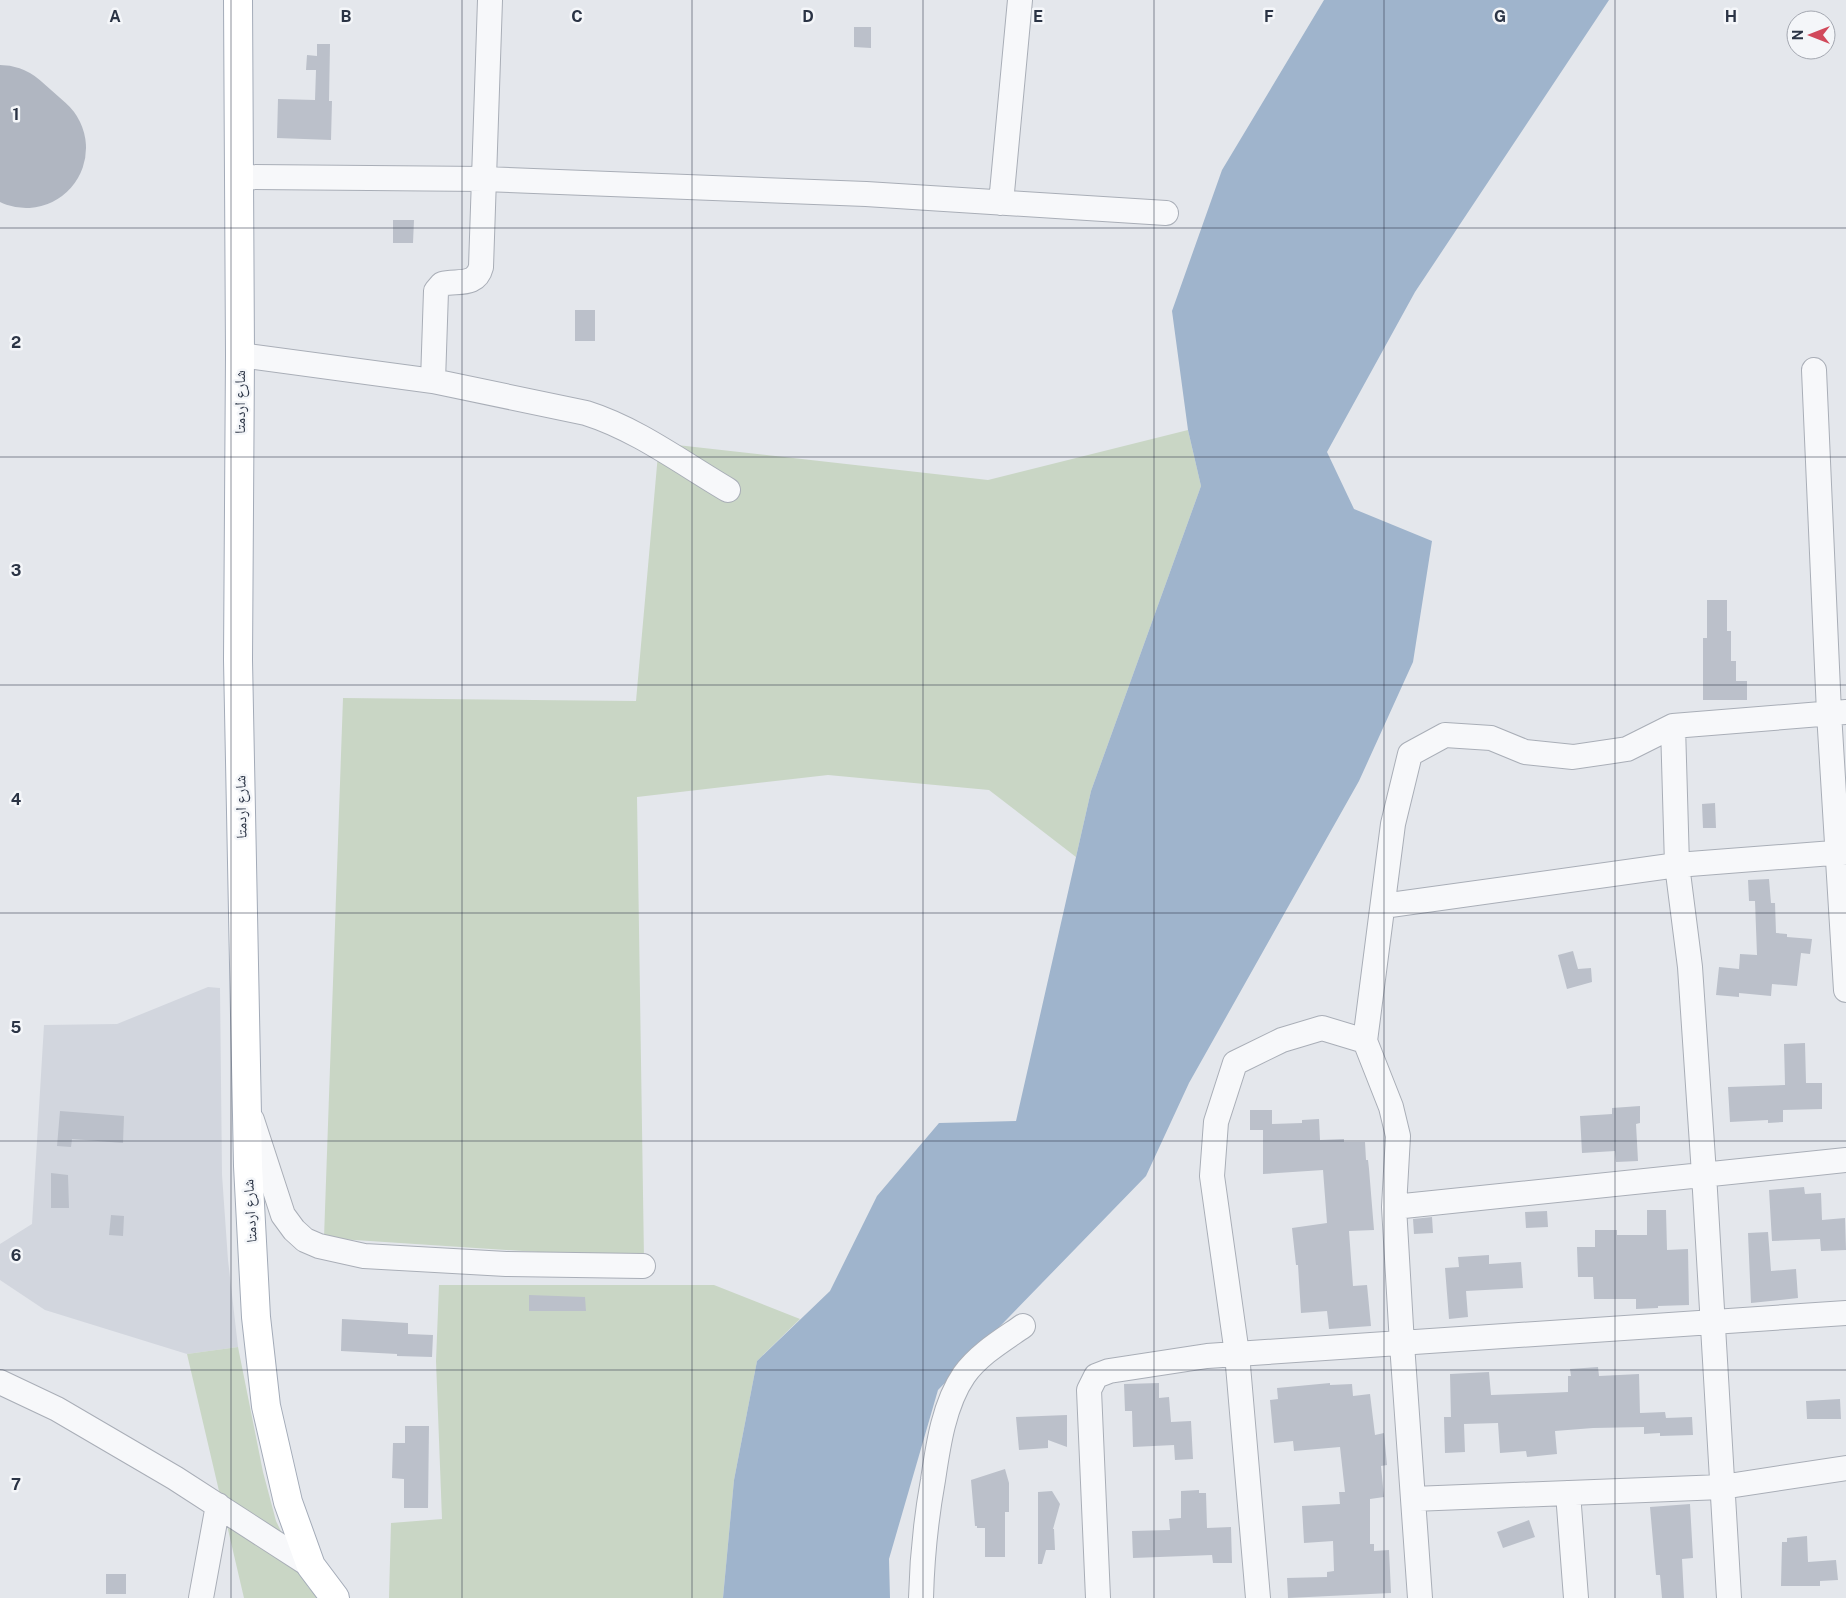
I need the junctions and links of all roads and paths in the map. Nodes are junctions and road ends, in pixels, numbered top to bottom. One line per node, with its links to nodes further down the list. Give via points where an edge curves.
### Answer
1 (238, 0): 4 (main road, شارع اردمتا)
2 (490, 0): 5 (street)
3 (1020, 0): 6 (street)
4 (239, 177): 5 (street); 8 (main road, شارع اردمتا)
5 (484, 179): 6 (street, via 866,194); 10 (street, via 480,272 470,281 442,284 436,292)
6 (1001, 203): 7 (street)
7 (1166, 213)
8 (240, 356): 10 (street); 19 (main road, شارع اردمتا, via 238,660)
9 (1814, 370): 12 (street)
10 (433, 381): 11 (street, via 586,412 606,419)
11 (728, 490)
12 (1837, 712): 13 (street); 14 (street)
13 (1672, 726): 15 (street); 16 (street, via 1627,749 1573,757 1525,752 1490,738 1445,735 1410,754 1393,824)
14 (1842, 852): 15 (street); 17 (street)
15 (1677, 865): 16 (street); 21 (street, via 1690,968)
16 (1383, 906): 18 (street)
17 (1846, 990)
18 (1365, 1041): 22 (street, via 1391,1107 1398,1136); 28 (street, via 1322,1028 1282,1040 1235,1064 1216,1122 1212,1176)
19 (246, 1101): 23 (street, via 284,1215 294,1230 318,1246 373,1257 506,1264); 35 (main road, شارع اردمتا, via 256,1317 266,1406 288,1502)
20 (1846, 1160): 21 (street)
21 (1704, 1174): 22 (street); 25 (street)
22 (1394, 1207): 27 (street)
23 (643, 1266)
24 (1846, 1313): 25 (street)
25 (1713, 1322): 27 (street); 31 (street)
26 (1023, 1326): 38 (street, via 984,1354 964,1375 948,1408 924,1531)
27 (1402, 1344): 28 (street); 33 (street)
28 (1237, 1354): 39 (street, via 1109,1371 1096,1376 1089,1390); 40 (street)
29 (0, 1382): 34 (street, via 57,1408)
30 (1846, 1468): 31 (street)
31 (1722, 1488): 32 (street); 43 (street)
32 (1568, 1493): 33 (street); 42 (street)
33 (1413, 1499): 41 (street)
34 (218, 1504): 35 (street); 36 (street)
35 (311, 1566): 37 (main road, شارع اردمتا)
36 (201, 1598)
37 (335, 1598)
38 (921, 1598)
39 (1098, 1598)
40 (1258, 1598)
41 (1420, 1598)
42 (1576, 1598)
43 (1729, 1598)

